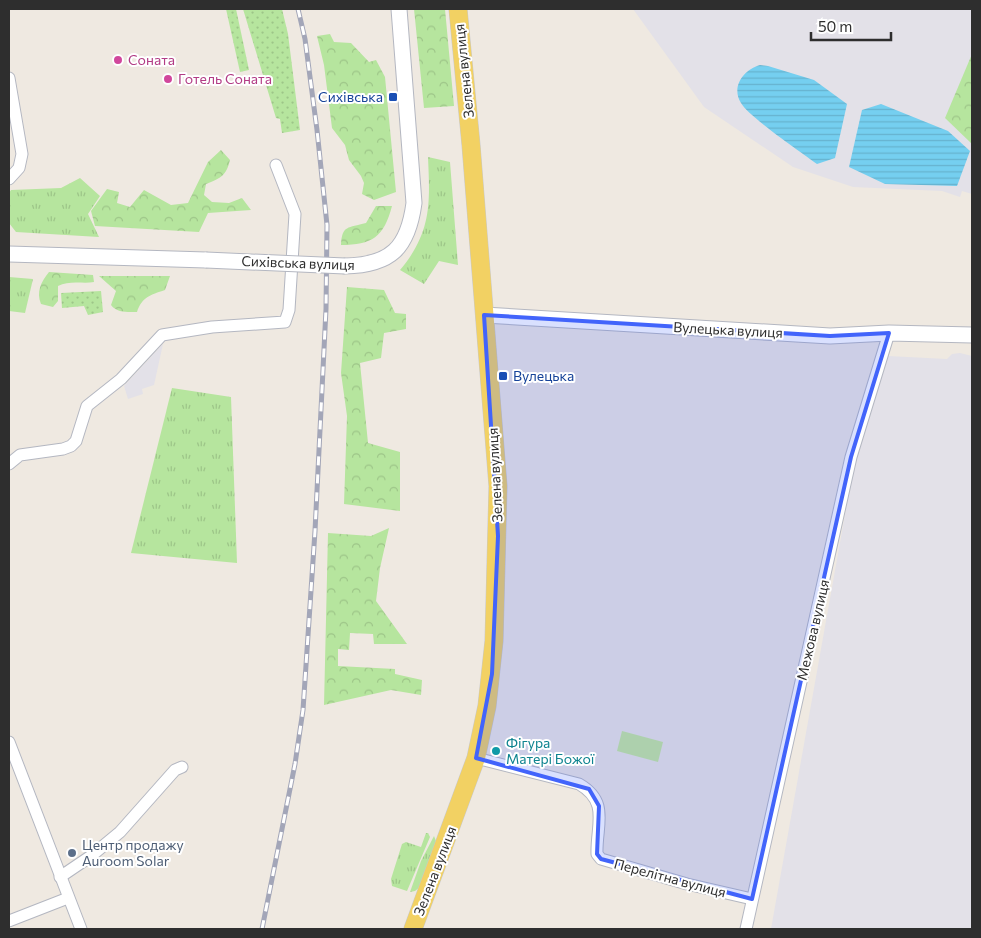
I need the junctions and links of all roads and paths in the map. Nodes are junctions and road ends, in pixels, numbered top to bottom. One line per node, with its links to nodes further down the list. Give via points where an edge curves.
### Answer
1 (399, 9): 6 (main road, Сихівська вулиця, bridge, via 414,203 412,222 403,240 379,262 345,266)
2 (458, 9): 7 (main road, Зелена вулиця)
3 (9, 78): 5 (street, via 22,154 19,168)
4 (276, 165): 10 (street, via 295,214 289,310 284,322 212,327 162,335 122,379 87,406 76,441 71,446 20,456)
5 (9, 179)
6 (9, 254)
7 (484, 315): 8 (main road, Вулецька вулиця, via 830,336); 12 (main road, Зелена вулиця, via 498,486 498,545 492,674)
8 (889, 334): 9 (main road, Вулецька вулиця); 16 (street, Межова вулиця, via 851,456)
9 (972, 335)
10 (9, 464)
11 (9, 742): 14 (street)
12 (476, 758): 16 (street, Перелітна вулиця, via 589,789 599,806 597,854 601,859); 19 (main road, Зелена вулиця)
13 (182, 767): 14 (street, via 175,770 120,832)
14 (60, 877): 15 (street)
15 (68, 898): 17 (street); 18 (street)
16 (752, 899): 20 (street, Межова вулиця)
17 (9, 921)
18 (81, 929)
19 (413, 929)
20 (746, 929)

